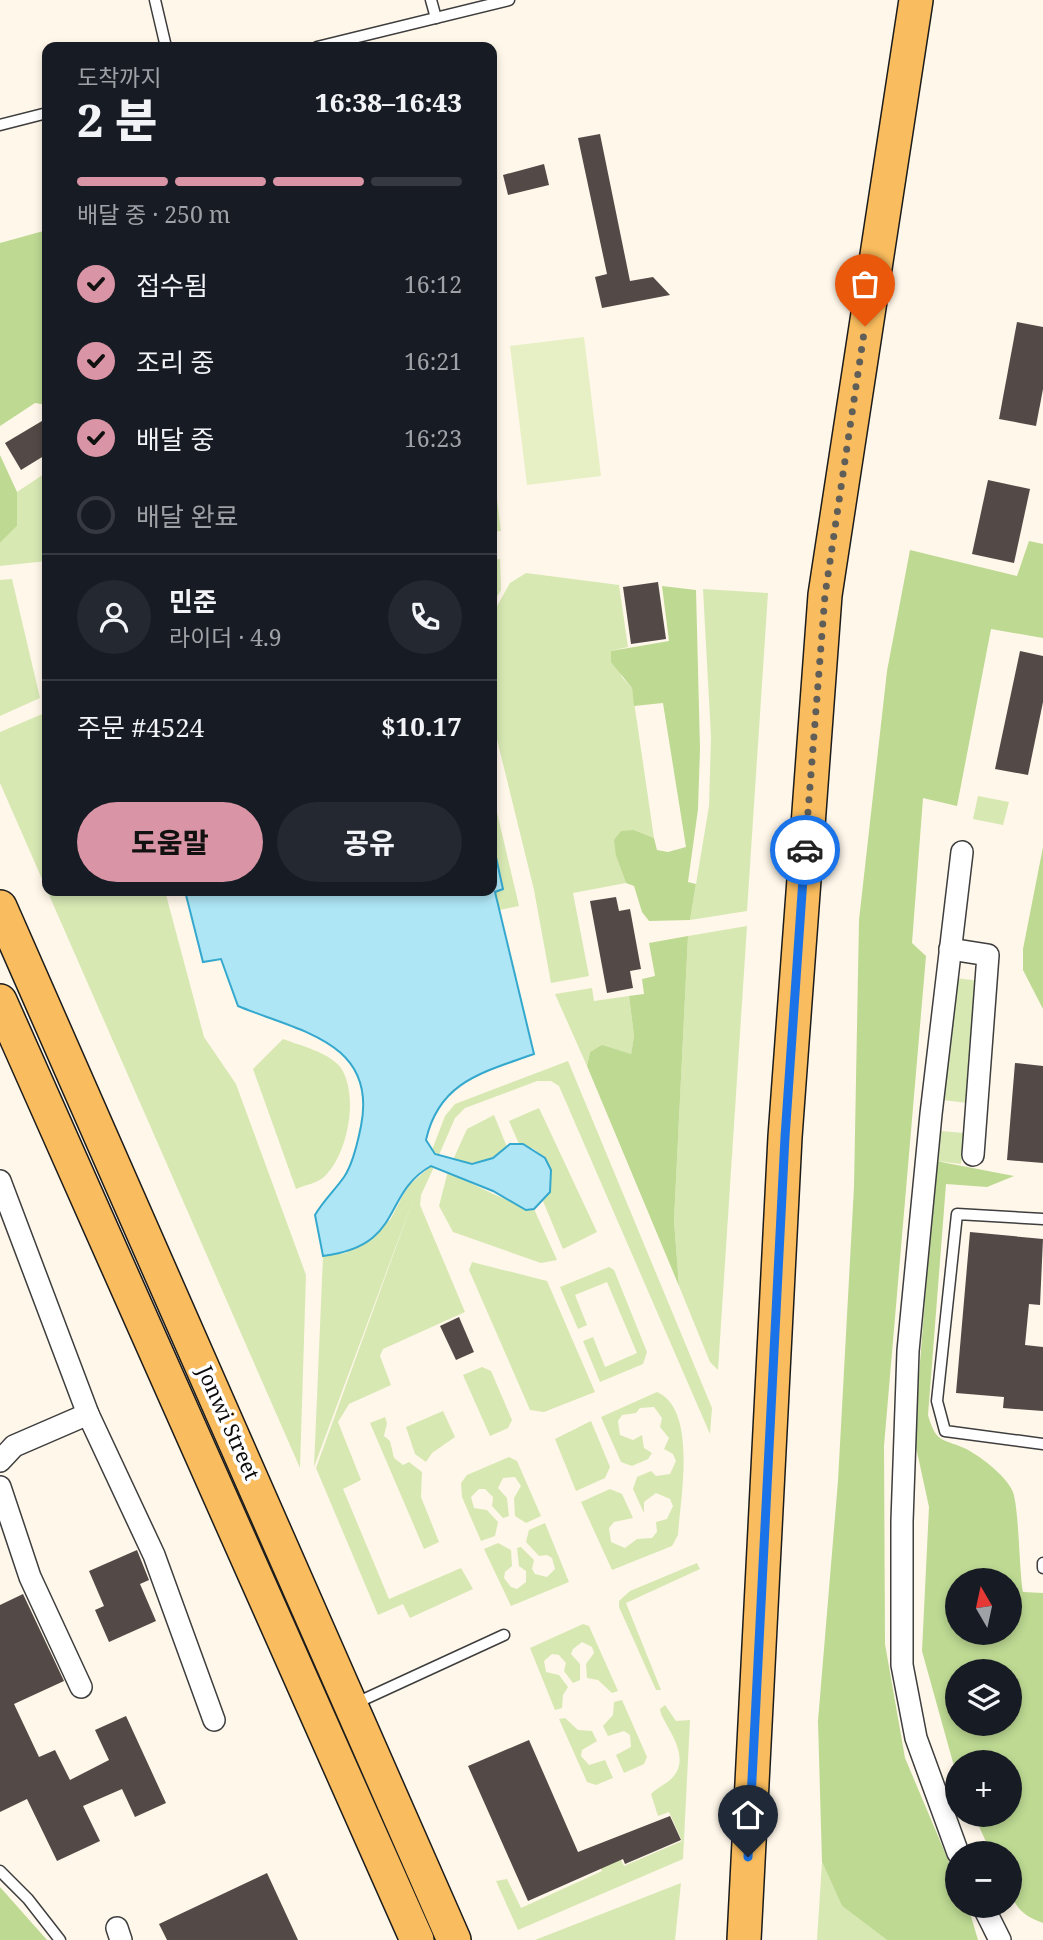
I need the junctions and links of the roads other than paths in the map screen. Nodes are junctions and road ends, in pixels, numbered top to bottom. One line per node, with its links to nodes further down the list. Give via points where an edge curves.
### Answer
1 (155, 0): 6 (lane)
2 (431, 0): 5 (lane)
3 (509, 0): 5 (lane)
4 (916, 0): 31 (main road, via 825,595 785,1137)
5 (436, 18): 7 (lane)
6 (165, 42)
7 (338, 42)
8 (42, 114): 9 (lane)
9 (0, 125)
10 (962, 852): 12 (street)
11 (0, 907): 23 (main road, Jonwi Street)
12 (950, 949): 14 (street, via 988,955); 25 (street, via 908,1351 902,1665 916,1738)
13 (0, 1001): 29 (main road, Jonwi Street)
14 (973, 1155)
15 (2, 1194): 17 (street)
16 (1043, 1219): 18 (lane, via 957,1214 937,1401 945,1431)
17 (88, 1414): 19 (street, via 14,1446); 24 (street, via 154,1555)
18 (1043, 1444)
19 (0, 1461)
20 (0, 1488): 22 (street, via 30,1577)
21 (503, 1635): 23 (lane)
22 (81, 1687)
23 (352, 1705): 30 (main road, Jonwi Street)
24 (214, 1720)
25 (954, 1841)
26 (0, 1871): 28 (lane)
27 (989, 1918): 32 (street)
28 (60, 1940)
29 (418, 1940)
30 (454, 1940)
31 (744, 1940)
32 (1000, 1940)

